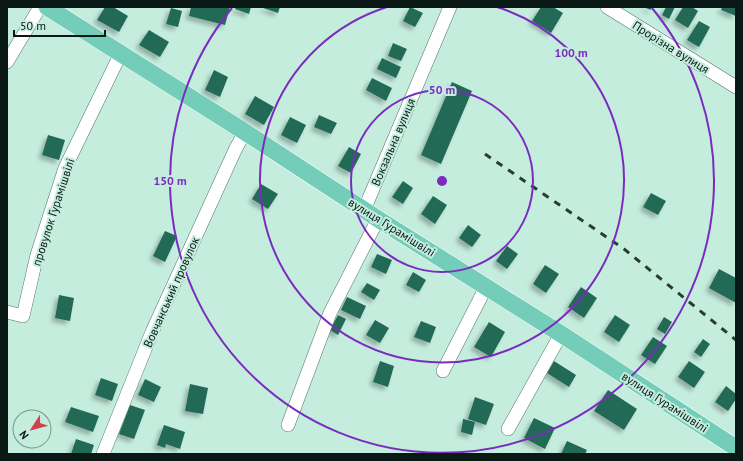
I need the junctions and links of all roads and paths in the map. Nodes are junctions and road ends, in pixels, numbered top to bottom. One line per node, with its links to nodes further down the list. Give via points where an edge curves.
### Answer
1 (40, 7): 6 (street)
2 (48, 7): 5 (main road, вулиця Гурамішвілі)
3 (450, 7): 9 (street, Вокзальна вулиця)
4 (606, 7): 7 (street, Прорізна вулиця)
5 (121, 53): 8 (main road, вулиця Гурамішвілі); 11 (street, провулок Гурамішвілі, via 65,168 37,255 23,316)
6 (7, 62)
7 (736, 87)
8 (245, 132): 9 (main road, вулиця Гурамішвілі); 17 (street, Вовчанський провулок, via 152,332)
9 (371, 214): 10 (main road, вулиця Гурамішвілі); 14 (street, Вокзальна вулиця)
10 (486, 287): 12 (main road, вулиця Гурамішвілі); 13 (street)
11 (7, 312)
12 (561, 334): 15 (street); 16 (main road, вулиця Гурамішвілі)
13 (443, 371)
14 (288, 425)
15 (508, 428)
16 (736, 448)
17 (103, 454)

